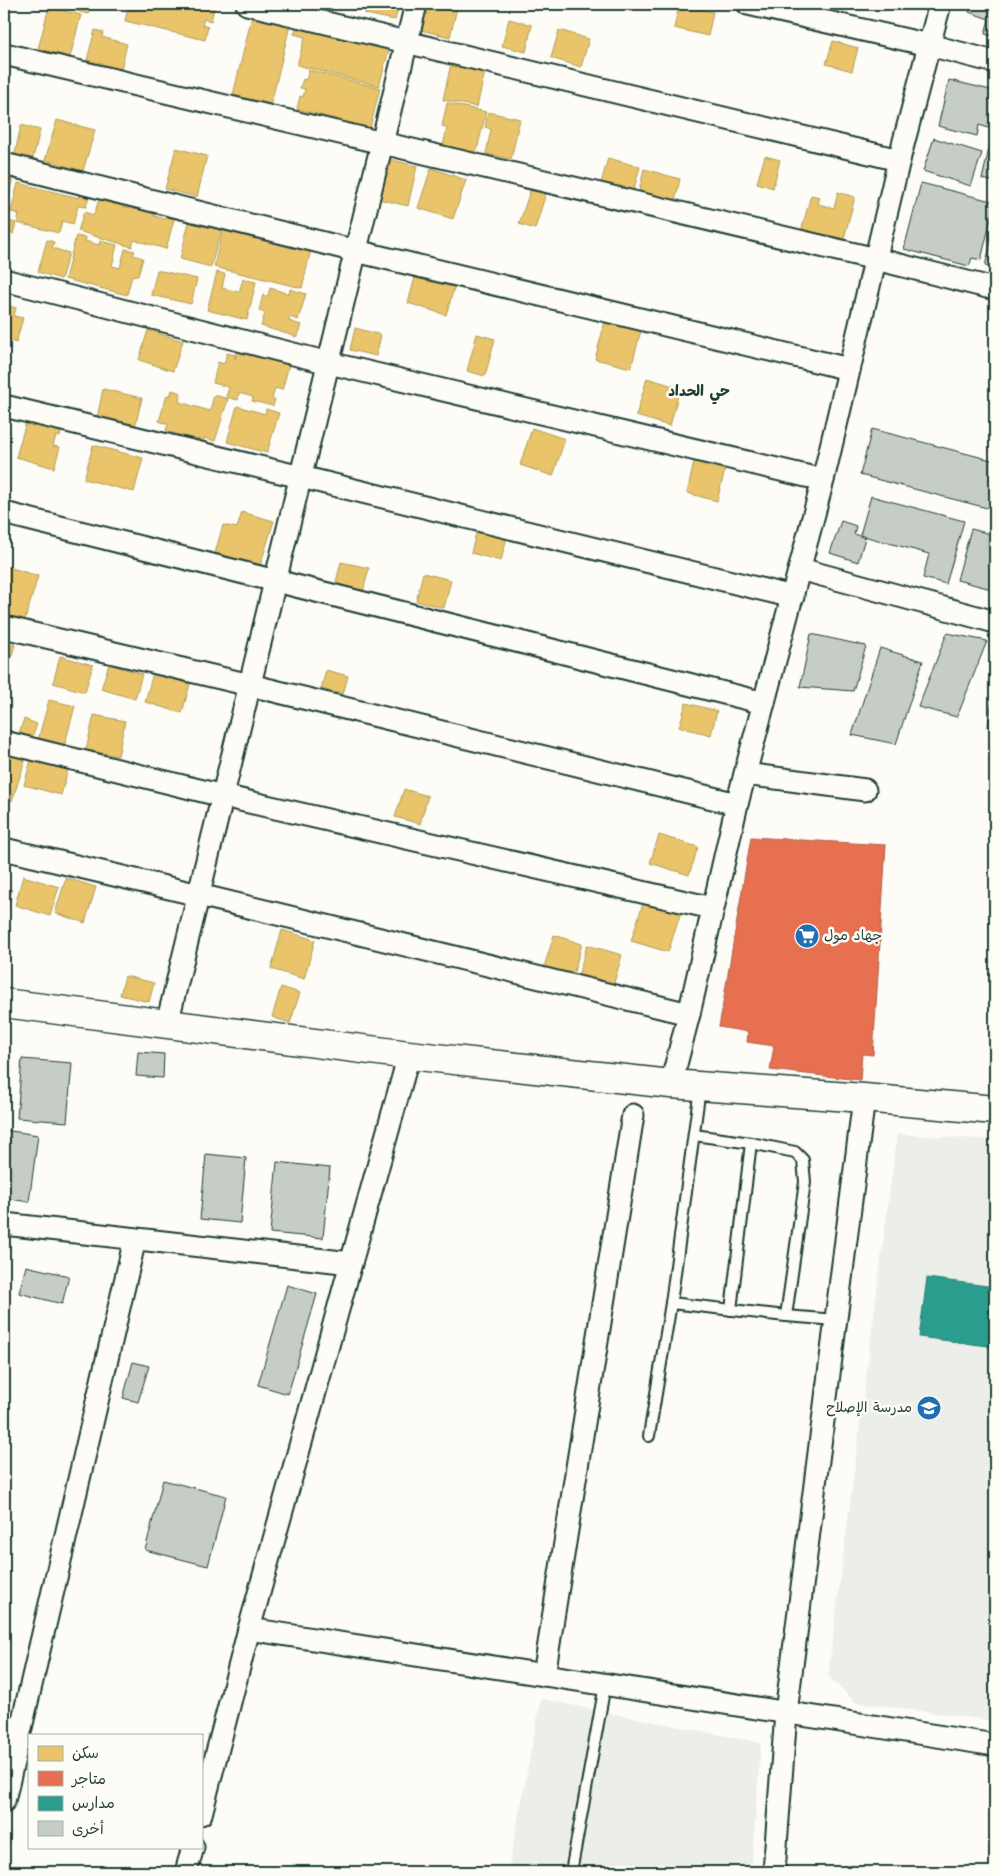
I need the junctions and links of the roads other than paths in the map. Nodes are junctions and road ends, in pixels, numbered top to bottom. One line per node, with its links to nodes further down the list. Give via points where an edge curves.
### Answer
1 (247, 4): 5 (street)
2 (416, 4): 5 (street)
3 (748, 4): 6 (street)
4 (940, 4): 6 (street)
5 (406, 42): 9 (street); 10 (street)
6 (929, 45): 8 (street); 10 (street)
7 (4, 54): 9 (street)
8 (995, 62)
9 (382, 143): 12 (street); 13 (street)
10 (899, 160): 13 (street)
11 (4, 164): 12 (street)
12 (356, 251): 16 (street); 17 (street)
13 (876, 259): 15 (street); 17 (street)
14 (4, 280): 16 (street)
15 (995, 289)
16 (328, 363): 19 (street); 20 (street)
17 (849, 369): 20 (street)
18 (4, 406): 19 (street)
19 (301, 477): 23 (street); 24 (street)
20 (823, 480): 22 (street)
21 (4, 513): 23 (street)
22 (800, 569): 24 (street); 25 (street)
23 (275, 582): 27 (street); 28 (street)
24 (793, 597): 28 (street)
25 (995, 622)
26 (4, 627): 27 (street)
27 (250, 684): 32 (street); 33 (street)
28 (764, 703): 30 (street)
29 (4, 742): 32 (street)
30 (745, 774): 31 (street); 33 (street)
31 (865, 790)
32 (223, 796): 35 (street); 36 (street)
33 (737, 804): 36 (street)
34 (4, 849): 35 (street)
35 (199, 894): 38 (street); 39 (street)
36 (712, 908): 38 (street)
37 (4, 1003): 39 (street)
38 (688, 1014): 41 (street)
39 (167, 1024): 40 (street)
40 (409, 1055): 41 (street); 50 (street)
41 (671, 1084): 42 (street)
42 (701, 1086): 43 (street); 46 (lane)
43 (864, 1098): 44 (street); 54 (street)
44 (995, 1110)
45 (633, 1116): 57 (street)
46 (694, 1135): 47 (lane); 51 (lane)
47 (751, 1143): 52 (lane); 53 (lane, via 795,1152 803,1160 804,1182)
48 (4, 1224): 49 (street)
49 (135, 1239): 50 (street); 61 (street)
50 (351, 1264): 56 (street)
51 (670, 1303): 52 (lane); 55 (lane)
52 (731, 1310): 53 (lane)
53 (786, 1316): 54 (lane)
54 (836, 1320): 59 (street)
55 (649, 1436)
56 (249, 1629): 57 (street); 62 (street)
57 (544, 1675): 58 (street)
58 (605, 1685): 59 (street); 65 (lane)
59 (786, 1713): 60 (street); 66 (street)
60 (995, 1745)
61 (4, 1801)
62 (202, 1810)
63 (193, 1848): 64 (street)
64 (186, 1872)
65 (571, 1872)
66 (774, 1872)

